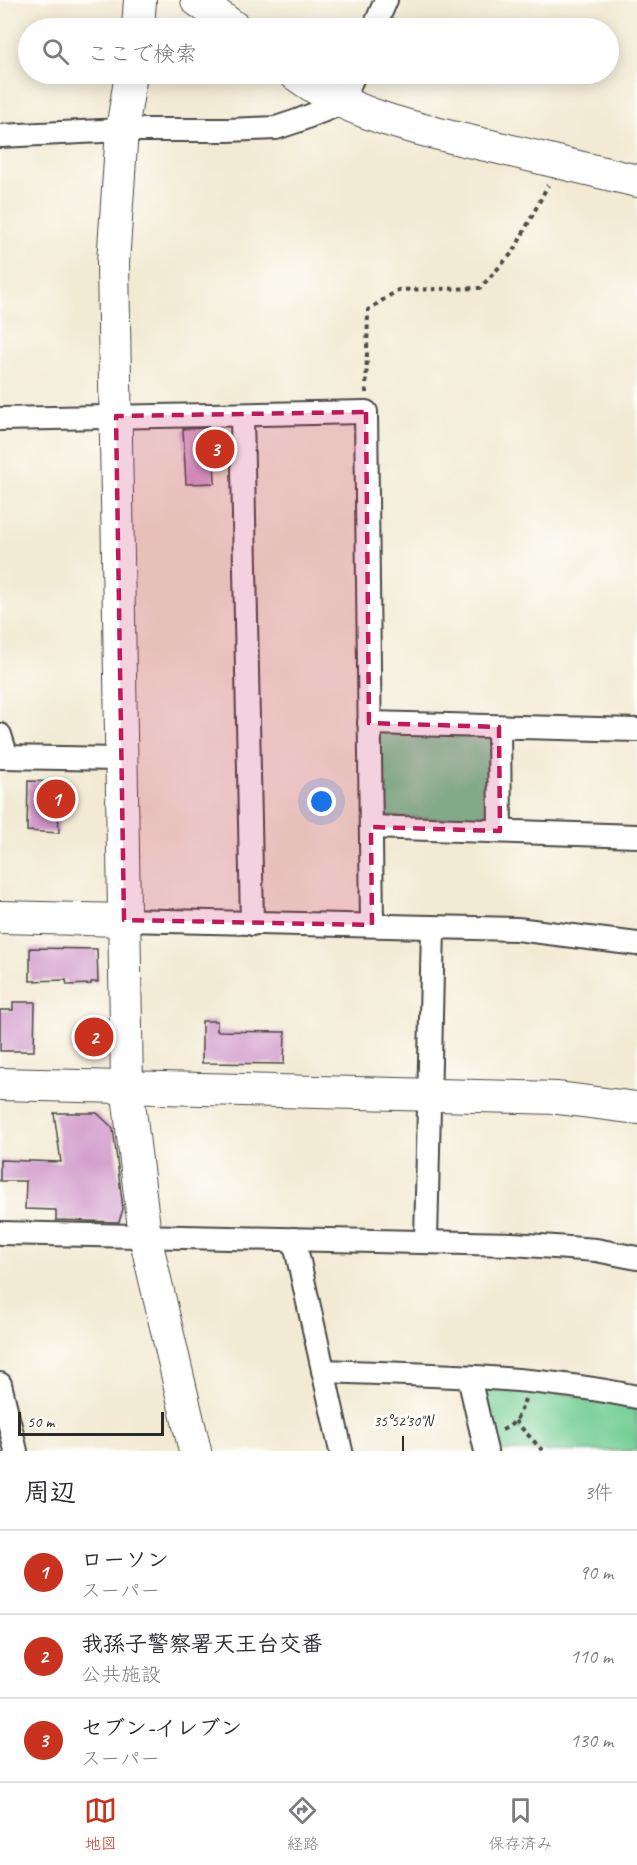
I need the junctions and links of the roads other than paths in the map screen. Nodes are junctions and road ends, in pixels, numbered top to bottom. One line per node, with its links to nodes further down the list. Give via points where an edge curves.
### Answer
1 (140, 0): 4 (street)
2 (197, 0): 5 (street)
3 (386, 0): 6 (street)
4 (139, 18)
5 (221, 18)
6 (378, 18)
7 (129, 84): 11 (street)
8 (308, 84): 10 (street)
9 (350, 84): 10 (street)
10 (342, 103): 11 (street, via 276,128); 13 (street, via 409,128)
11 (122, 130): 12 (street); 15 (street, via 113,263)
12 (0, 136)
13 (637, 181)
14 (242, 415): 15 (street); 17 (street, via 366,412); 28 (street)
15 (116, 416): 16 (street); 22 (street)
16 (0, 419)
17 (369, 723): 18 (street); 23 (street)
18 (499, 727): 19 (street); 24 (street)
19 (637, 730)
20 (0, 735): 21 (street)
21 (4, 757): 22 (street)
22 (122, 759): 27 (street)
23 (371, 827): 24 (street); 29 (street)
24 (500, 831): 25 (street)
25 (637, 836)
26 (0, 917): 27 (street)
27 (124, 920): 28 (street); 33 (street)
28 (252, 924): 29 (street)
29 (372, 926): 30 (street)
30 (433, 927): 31 (street, via 517,929); 34 (street)
31 (637, 944)
32 (0, 1084): 33 (street)
33 (126, 1086): 34 (street); 37 (street)
34 (429, 1094): 35 (street, via 558,1098); 39 (street)
35 (637, 1108)
36 (0, 1233): 37 (street)
37 (145, 1236): 38 (street); 47 (street)
38 (294, 1239): 39 (street); 41 (street)
39 (426, 1241): 40 (street, via 559,1246)
40 (637, 1258)
41 (323, 1371): 42 (street); 48 (street)
42 (469, 1377): 44 (street, via 565,1384); 45 (street)
43 (0, 1384): 46 (street)
44 (637, 1397)
45 (484, 1444)
46 (16, 1451)
47 (195, 1451)
48 (341, 1451)

